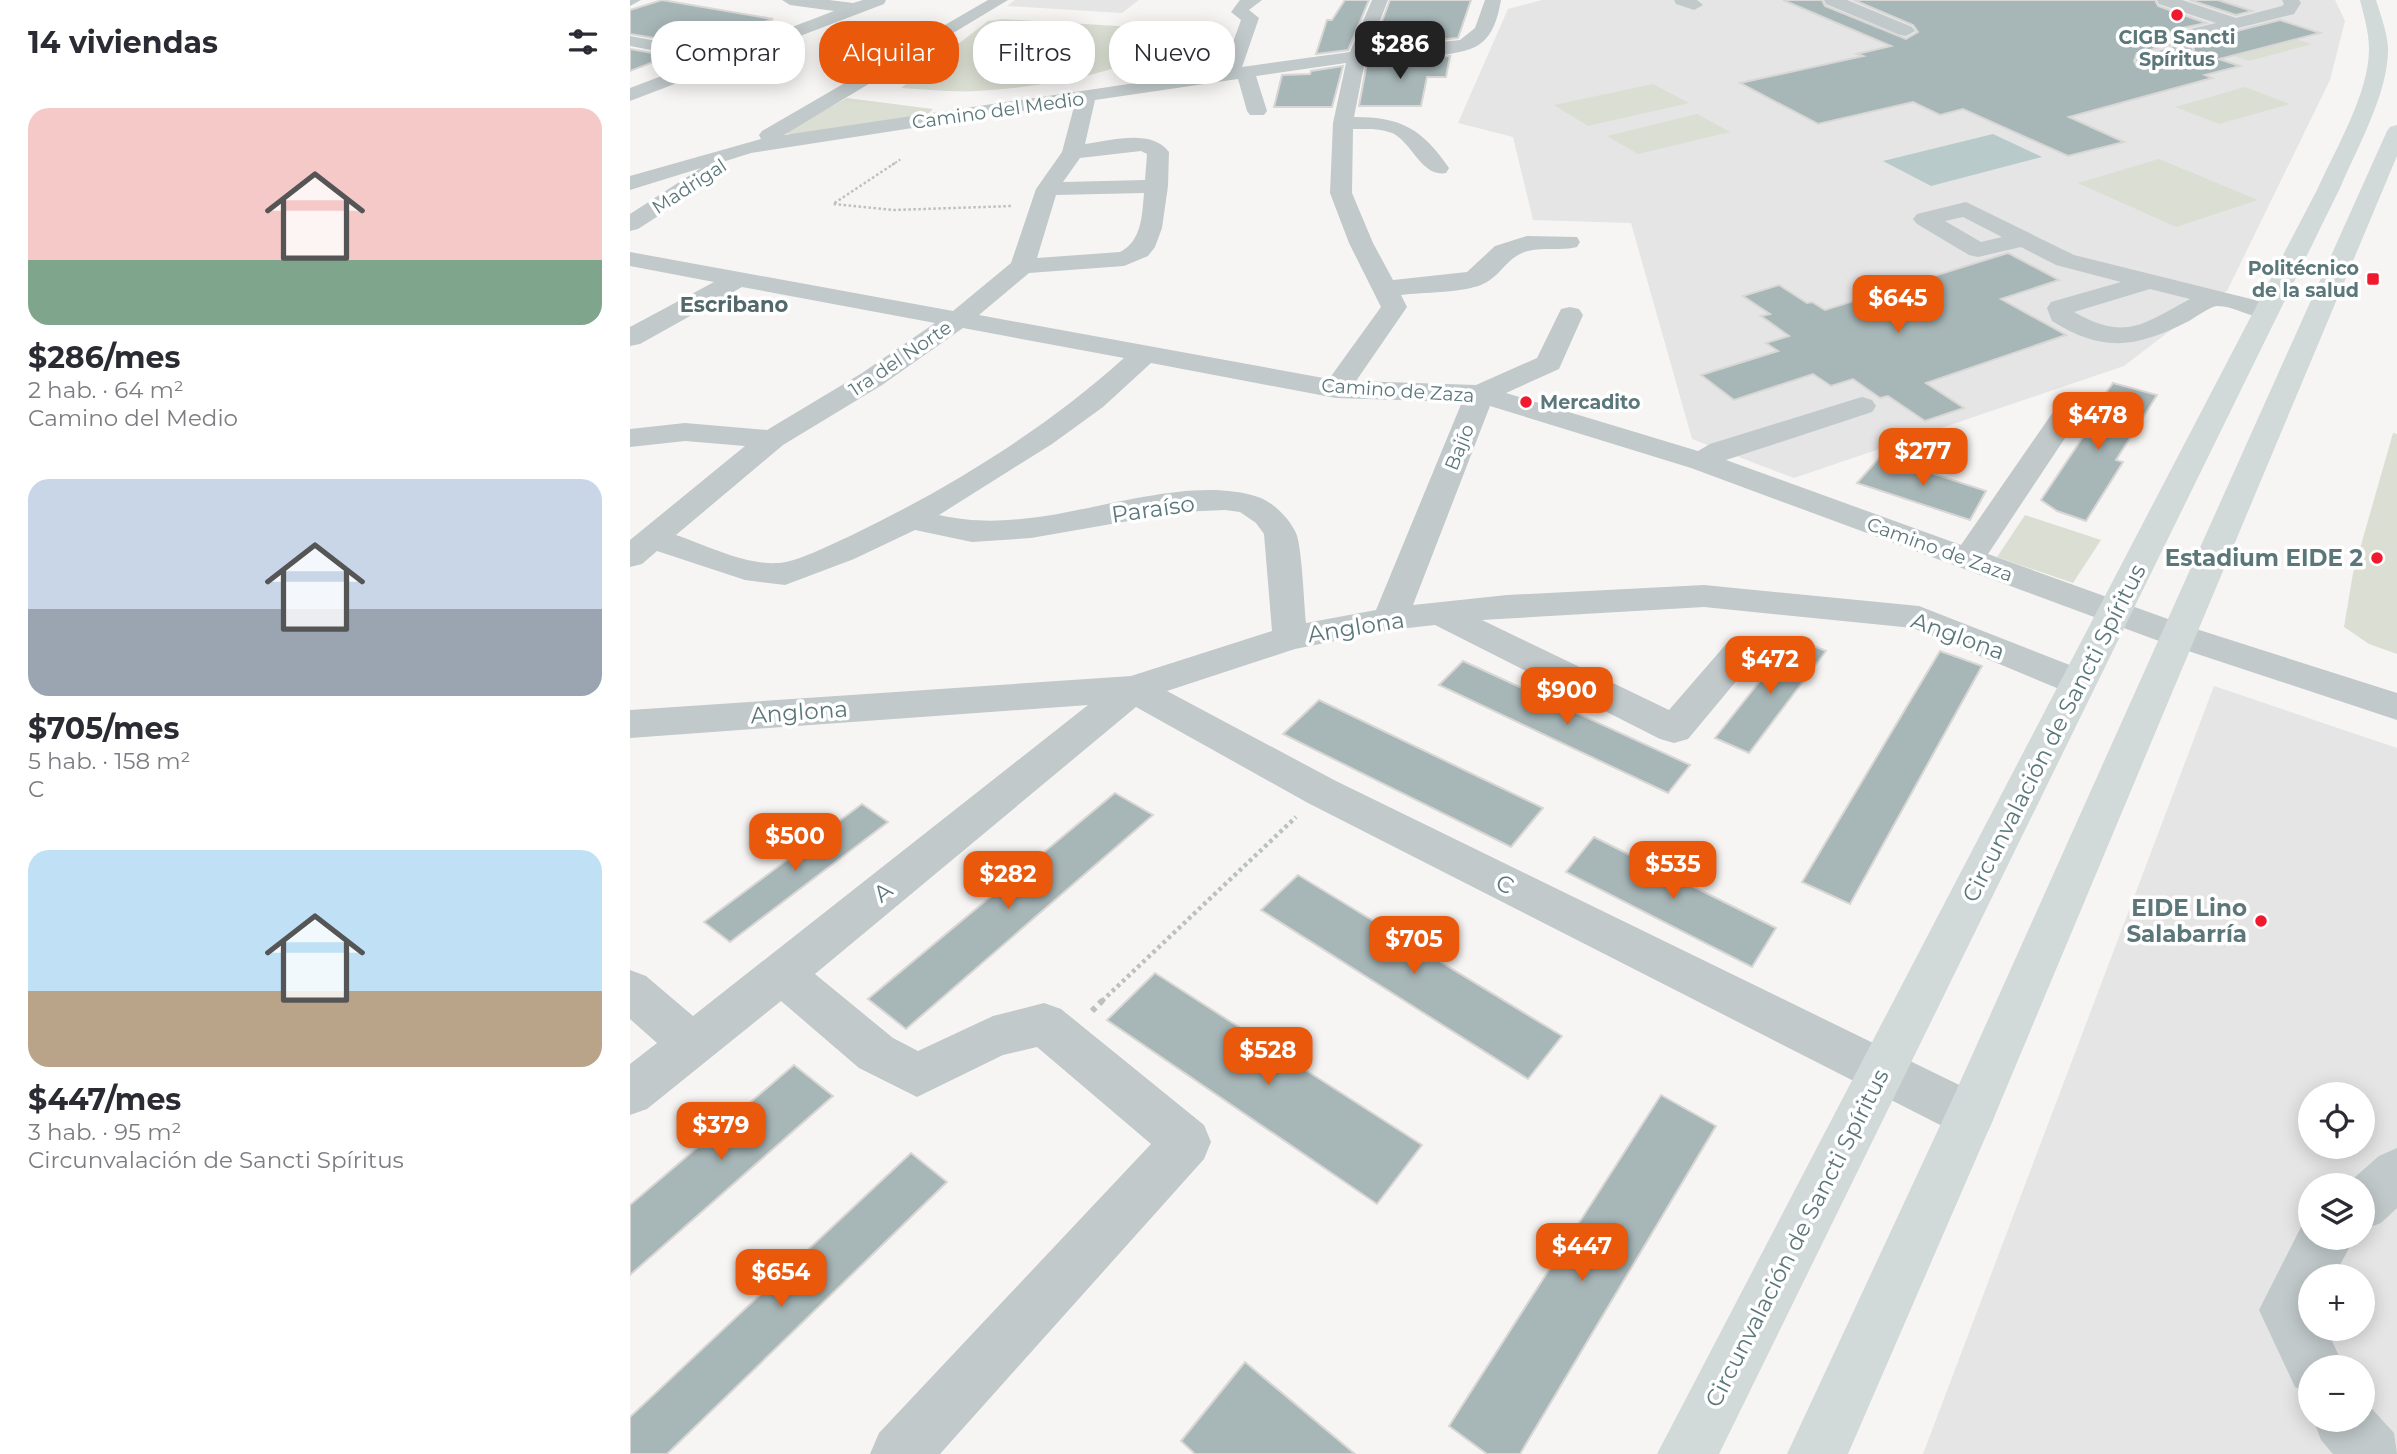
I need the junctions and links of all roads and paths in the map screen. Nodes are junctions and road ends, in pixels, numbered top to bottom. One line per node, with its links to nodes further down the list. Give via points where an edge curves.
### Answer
1 (790, 0): 11 (street)
2 (878, 0): 11 (street)
3 (1000, 0): 26 (street)
4 (1254, 0): 19 (street, via 1240,12 1250,19)
5 (1380, 0): 17 (street)
6 (1493, 0): 17 (street, Camino del Medio, via 1488,25 1472,43)
7 (1832, 0): 14 (street)
8 (2165, 0): 12 (street)
9 (2290, 0): 12 (street, via 2293,3 2288,10)
10 (2368, 0): 44 (highway, Circunvalación de Sancti Spíritus, via 2379,58 2374,76 2329,188)
11 (855, 9): 13 (street)
12 (2235, 23): 18 (street, via 2180,37 2183,50)
13 (805, 28)
14 (1906, 31)
15 (630, 41): 16 (street)
16 (651, 45)
17 (1357, 57): 19 (street, Camino del Medio); 24 (street)
18 (2146, 60)
19 (1238, 75): 22 (street, Camino del Medio); 23 (street)
20 (652, 84): 21 (street)
21 (635, 90)
22 (1086, 98): 26 (street, Camino del Medio); 27 (street)
23 (1257, 111)
24 (1343, 123): 29 (street, via 1400,127); 37 (street, via 1341,193)
25 (2397, 131): 47 (highway)
26 (747, 148): 30 (street); 33 (street, Madrigal)
27 (1073, 152): 31 (street, via 1142,144 1151,147 1157,152); 32 (street)
28 (901, 159): 32 (path, via 833,204 893,210)
29 (1438, 168)
30 (630, 183)
31 (1157, 186): 32 (street); 38 (street, via 1145,245 1136,253 1124,259)
32 (1044, 197): 38 (street)
33 (630, 225)
34 (2025, 239): 41 (street, via 2065,260)
35 (1568, 242): 39 (street, via 1527,243 1504,251)
36 (630, 259): 40 (street, Camino de Zaza)
37 (1371, 260): 39 (street); 42 (street)
38 (1023, 266): 46 (street, 1ra del Norte)
39 (1489, 268): 42 (street, via 1474,279)
40 (740, 278): 46 (street, Camino de Zaza); 48 (street)
41 (2150, 281): 43 (street); 43 (street, via 2060,308 2061,315 2112,337 2132,336)
42 (1385, 289): 50 (street, via 1394,307)
43 (2214, 297): 44 (street)
44 (2266, 311): 47 (highway); 60 (highway, Circunvalación de Sancti Spíritus)
45 (1570, 315): 51 (street, Bajío, via 1549,363)
46 (960, 318): 49 (street, Camino de Zaza); 55 (street, 1ra del Norte, via 872,379)
47 (2315, 322): 63 (highway)
48 (630, 338)
49 (1144, 355): 50 (street, Camino de Zaza); 57 (street, via 1093,401 1041,438)
50 (1336, 388): 51 (street, Camino de Zaza)
51 (1480, 394): 56 (street, Camino de Zaza); 62 (street, Bajío)
52 (1862, 406): 56 (street, via 1721,450)
53 (2070, 408): 59 (street)
54 (630, 438): 55 (street, via 685,432)
55 (772, 439): 58 (street, 1ra del Norte)
56 (1702, 462): 59 (street, Camino de Zaza)
57 (911, 519): 58 (street, via 785,573 757,573); 64 (street, Paraíso, via 984,531 1031,528 1180,502 1249,504 1267,516 1280,534)
58 (642, 548)
59 (1968, 559): 60 (street, Camino de Zaza)
60 (2116, 613): 63 (street, Camino de Zaza); 66 (highway, Circunvalación de Sancti Spíritus)
61 (1441, 614): 62 (street, Anglona); 65 (street, via 1674,729); 66 (street, Anglona, via 1704,596 1919,617)
62 (1390, 619): 64 (street, Anglona)
63 (2180, 636): 68 (street, Camino de Zaza); 77 (highway)
64 (1290, 638): 67 (street, Anglona)
65 (1740, 652)
66 (2077, 682): 75 (highway, Circunvalación de Sancti Spíritus)
67 (1133, 689): 69 (street, Anglona); 70 (street, C); 71 (street, A)
68 (2397, 707)
69 (630, 724)
70 (1322, 792): 73 (path); 75 (street, C)
71 (782, 974): 73 (street, via 876,1053 917,1075 993,1037 1044,1024); 74 (street, A)
72 (630, 990): 74 (street)
73 (1062, 1039): 83 (street, via 1186,1142)
74 (692, 1044): 76 (street, A)
75 (1881, 1073): 77 (street, C); 84 (highway, Circunvalación de Sancti Spíritus)
76 (630, 1093)
77 (1970, 1115): 85 (highway)
78 (2397, 1173): 79 (street)
79 (2375, 1193)
80 (2318, 1250): 81 (street, via 2287,1310)
81 (2309, 1355)
82 (2354, 1432): 86 (street)
83 (900, 1454)
84 (1687, 1454)
85 (1817, 1454)
86 (2373, 1454)

